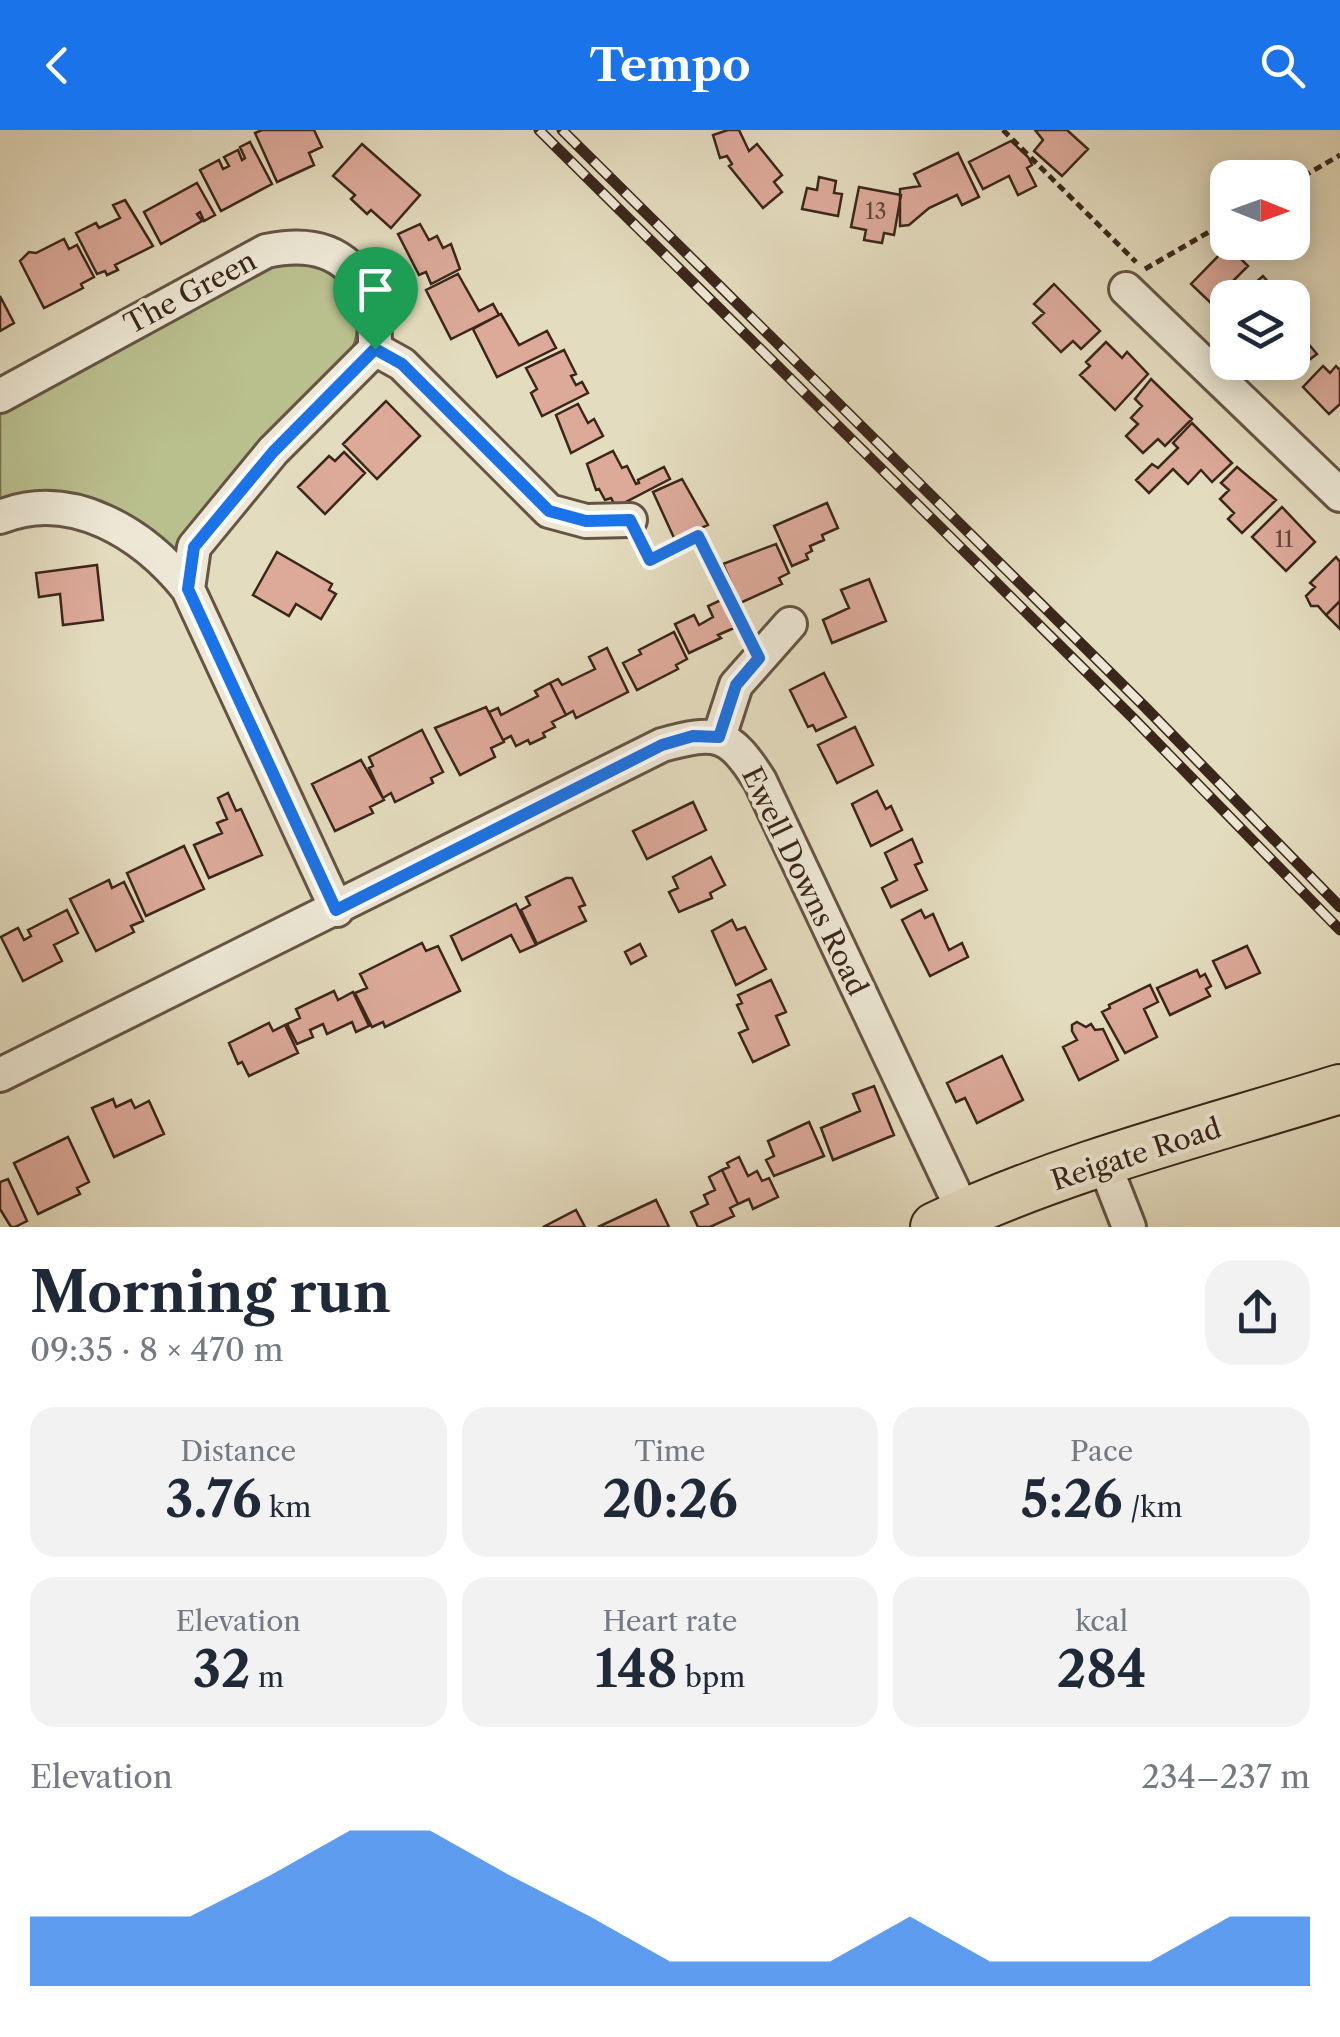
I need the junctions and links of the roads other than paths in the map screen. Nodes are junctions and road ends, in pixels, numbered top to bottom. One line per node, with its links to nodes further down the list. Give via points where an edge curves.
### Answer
1 (1134, 279): 4 (street)
2 (375, 349): 3 (street, The Green, via 374,312 364,284 346,262 320,248 292,245 230,269); 6 (street, via 402,364 549,511 586,521); 7 (street, via 273,452 194,547)
3 (0, 396)
4 (1340, 494)
5 (3, 506): 7 (street, via 70,508 96,519 138,540)
6 (630, 520)
7 (188, 589): 10 (street)
8 (790, 624): 9 (street, via 736,685)
9 (719, 737): 10 (street, via 662,745); 14 (street, Ewell Downs Road, via 742,752 760,781)
10 (336, 910): 11 (street)
11 (0, 1075)
12 (1340, 1089): 13 (highway, Reigate Road)
13 (1104, 1163): 14 (highway, Reigate Road); 15 (street)
14 (950, 1220)
15 (1129, 1227)

